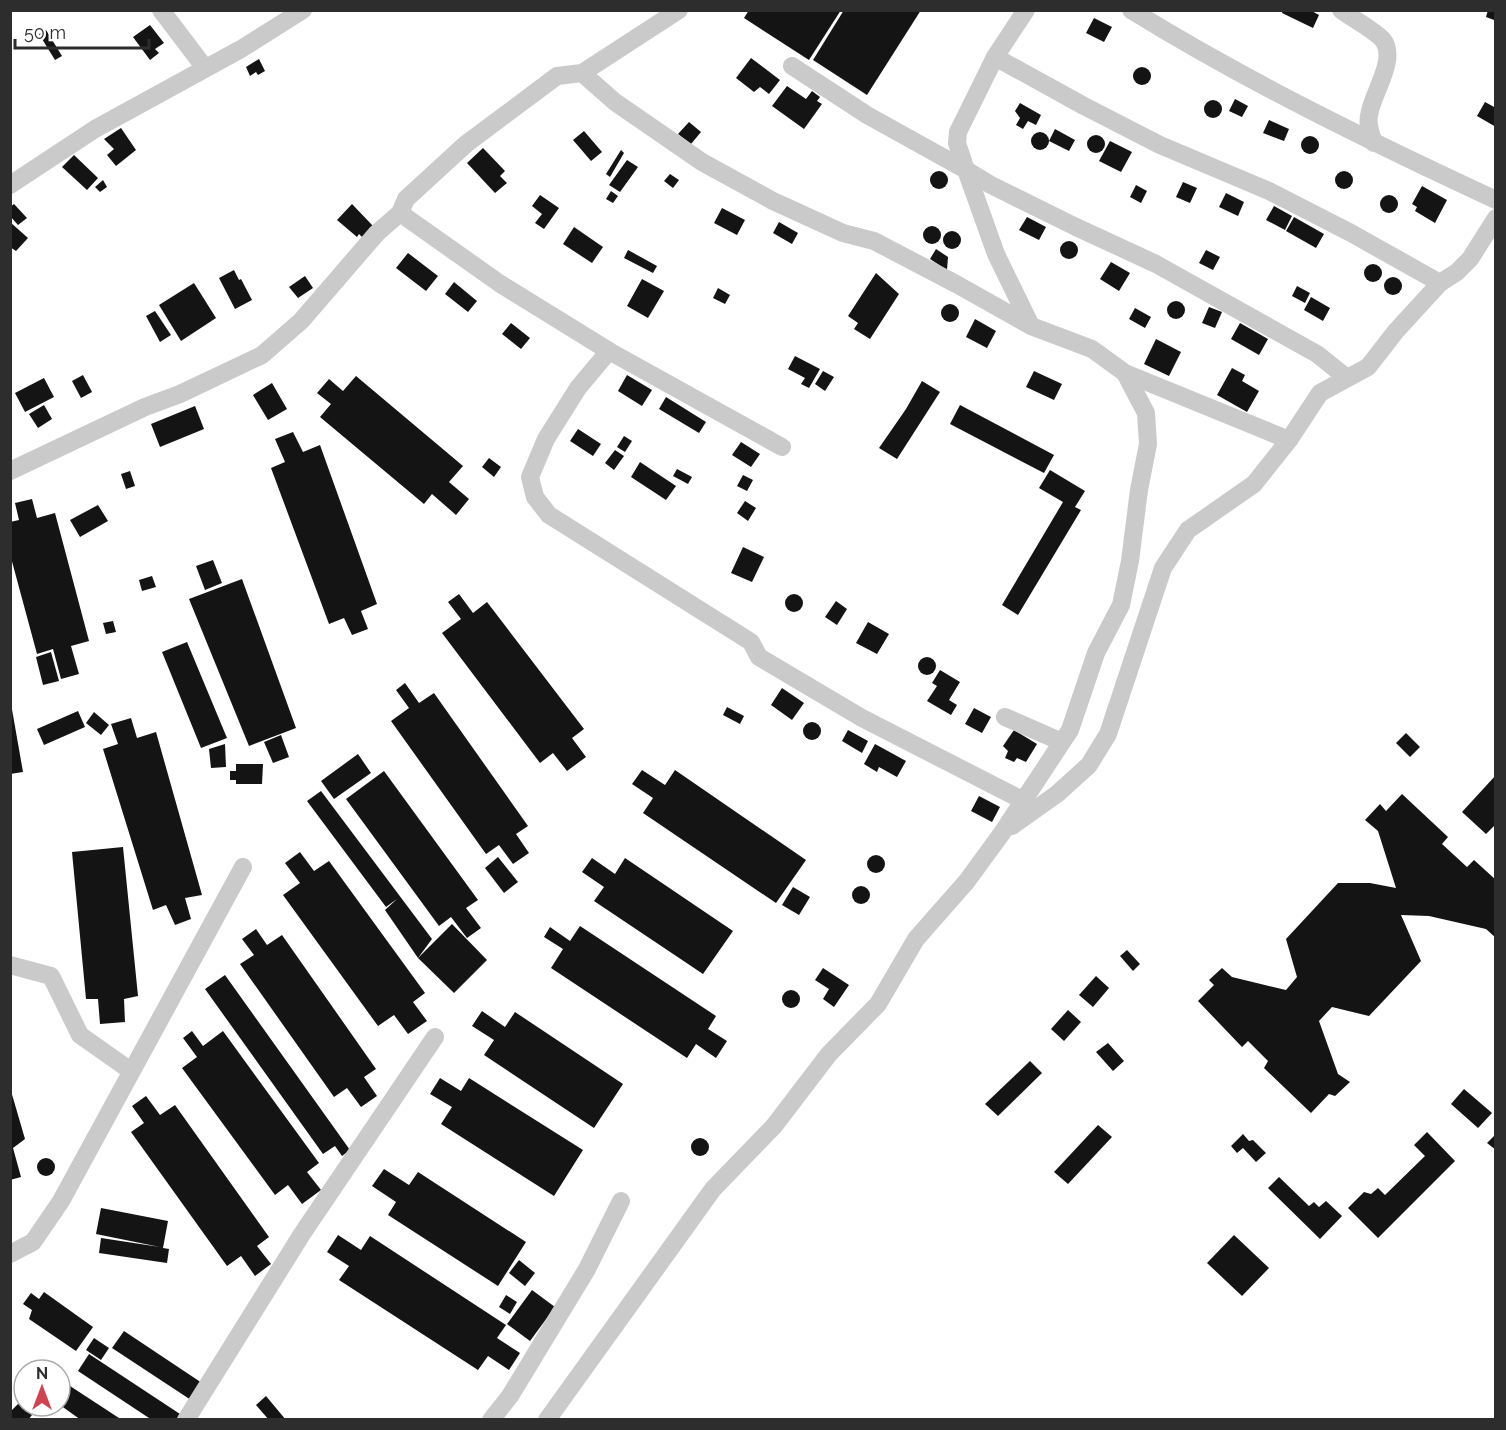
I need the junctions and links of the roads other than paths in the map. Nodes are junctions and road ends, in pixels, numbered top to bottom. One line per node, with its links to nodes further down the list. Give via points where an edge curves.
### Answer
1 (161, 10): 9 (street)
2 (679, 10): 10 (street)
3 (1026, 10): 7 (street)
4 (1131, 10): 11 (street, via 1196,50)
5 (1341, 10): 11 (street, via 1383,40 1388,53 1369,115)
6 (303, 11): 9 (street)
7 (995, 57): 12 (street, via 958,132 957,143); 17 (street, via 1160,145 1269,191 1352,233)
8 (792, 66): 12 (street, via 867,115)
9 (205, 68): 13 (street, via 95,129)
10 (582, 73): 15 (street, via 557,76 466,144 406,198); 18 (street, via 615,102 702,162 773,201 843,233 874,241)
11 (1374, 143): 14 (street)
12 (966, 170): 18 (street, via 996,254); 21 (street, via 1176,275 1317,354)
13 (10, 185)
14 (1496, 200)
15 (400, 213): 19 (street, via 499,283); 24 (street, via 377,233 301,321 262,355)
16 (1496, 218): 17 (street, via 1470,259)
17 (1440, 283): 21 (street, via 1368,367)
18 (1031, 326): 20 (street, via 1092,349)
19 (609, 351): 23 (street); 27 (street, via 578,388 553,428 530,477 535,497 549,515 751,642 759,657 862,718)
20 (1125, 373): 22 (street); 26 (street, via 1146,413 1148,444 1130,561 1121,605 1096,653 1070,730)
21 (1347, 378): 22 (street, via 1320,393)
22 (1289, 440): 28 (street, via 1254,484 1188,530 1163,568 1108,734 1089,765 1057,794)
23 (782, 447)
24 (10, 471)
25 (1005, 717): 26 (street)
26 (1062, 742): 27 (street)
27 (1024, 801): 28 (street)
28 (1002, 832): 37 (street, via 967,881 916,939 878,1004 829,1054 774,1126 713,1189)
29 (243, 867): 32 (street)
30 (10, 965): 32 (street, via 51,976 80,1035)
31 (435, 1037): 35 (street, via 302,1234)
32 (131, 1071): 34 (street, via 61,1201 33,1242)
33 (621, 1201): 36 (street, via 582,1277 510,1396)
34 (10, 1254)
35 (186, 1419)
36 (491, 1419)
37 (547, 1419)

